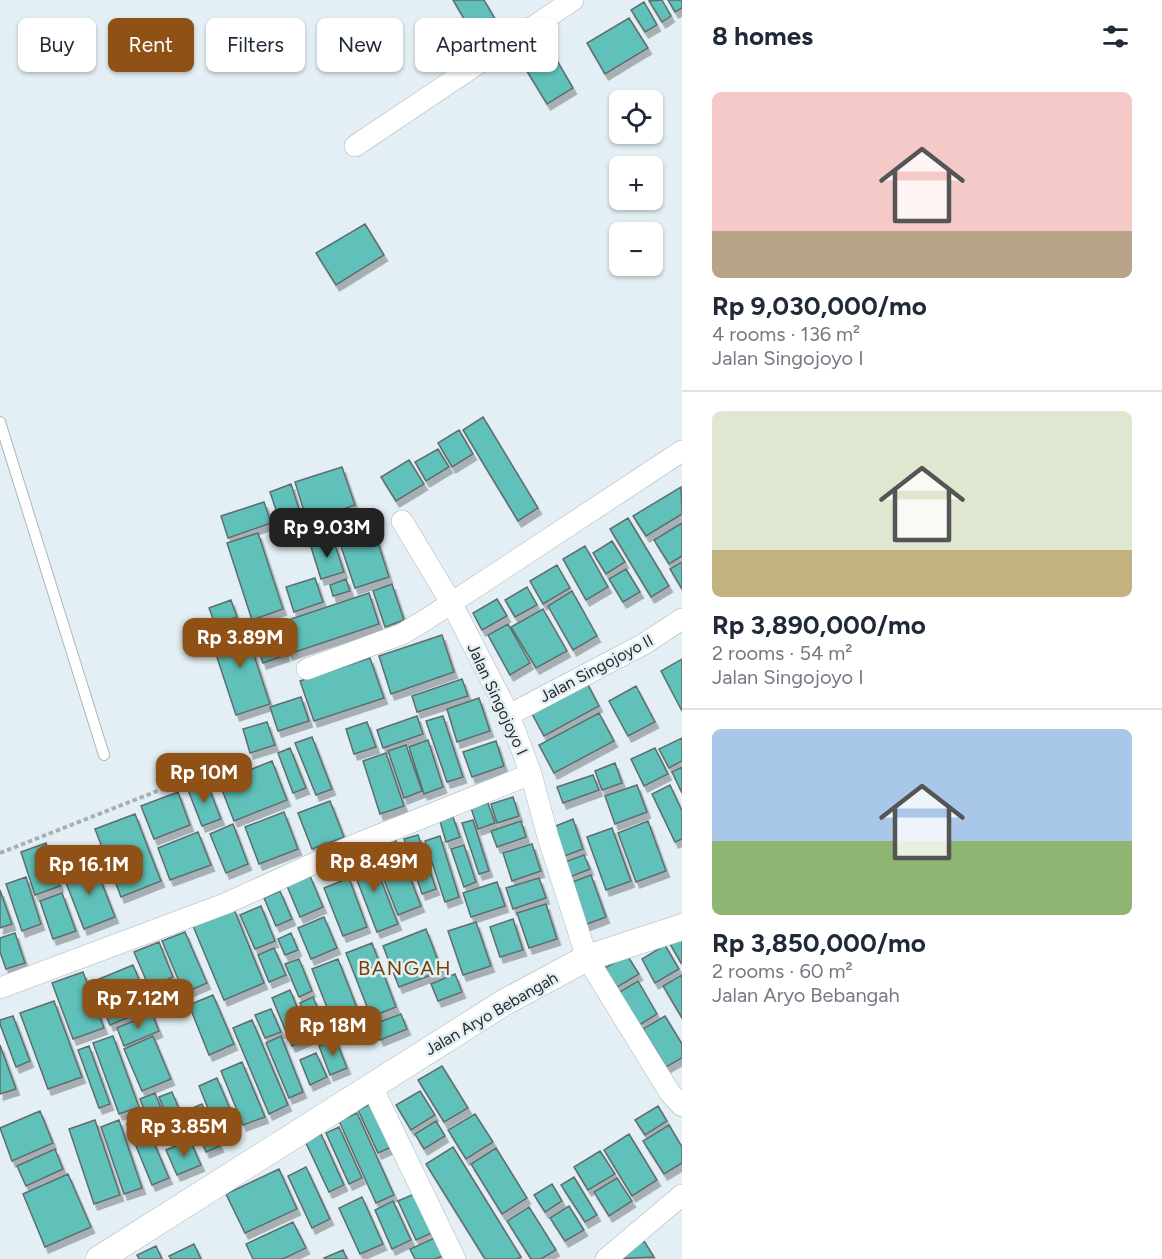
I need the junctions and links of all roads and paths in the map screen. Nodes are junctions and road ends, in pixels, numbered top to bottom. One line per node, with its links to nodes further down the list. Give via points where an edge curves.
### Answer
1 (573, 0): 2 (street)
2 (355, 146)
3 (0, 422): 10 (lane)
4 (682, 451): 6 (street)
5 (402, 522): 6 (street, Jalan Singojoyo I)
6 (452, 604): 8 (street, via 402,634); 9 (street, Jalan Singojoyo I)
7 (682, 619): 9 (street, Jalan Singojoyo II, via 644,644)
8 (307, 669)
9 (509, 715): 12 (street, Jalan Singojoyo I)
10 (104, 755)
11 (237, 760): 13 (path)
12 (531, 774): 15 (street, Jalan Singojoyo I); 16 (street, via 352,846 226,903)
13 (0, 853)
14 (682, 927): 15 (street, Jalan Aryo Bebangah)
15 (587, 958): 17 (street, Jalan Aryo Bebangah, via 455,1032); 18 (street, Jalan Singojoyo I, via 670,1093)
16 (0, 988)
17 (371, 1085): 20 (street, Jalan Aryo Bebangah); 21 (street)
18 (682, 1106)
19 (682, 1195): 22 (street)
20 (99, 1259)
21 (455, 1259)
22 (606, 1259)

